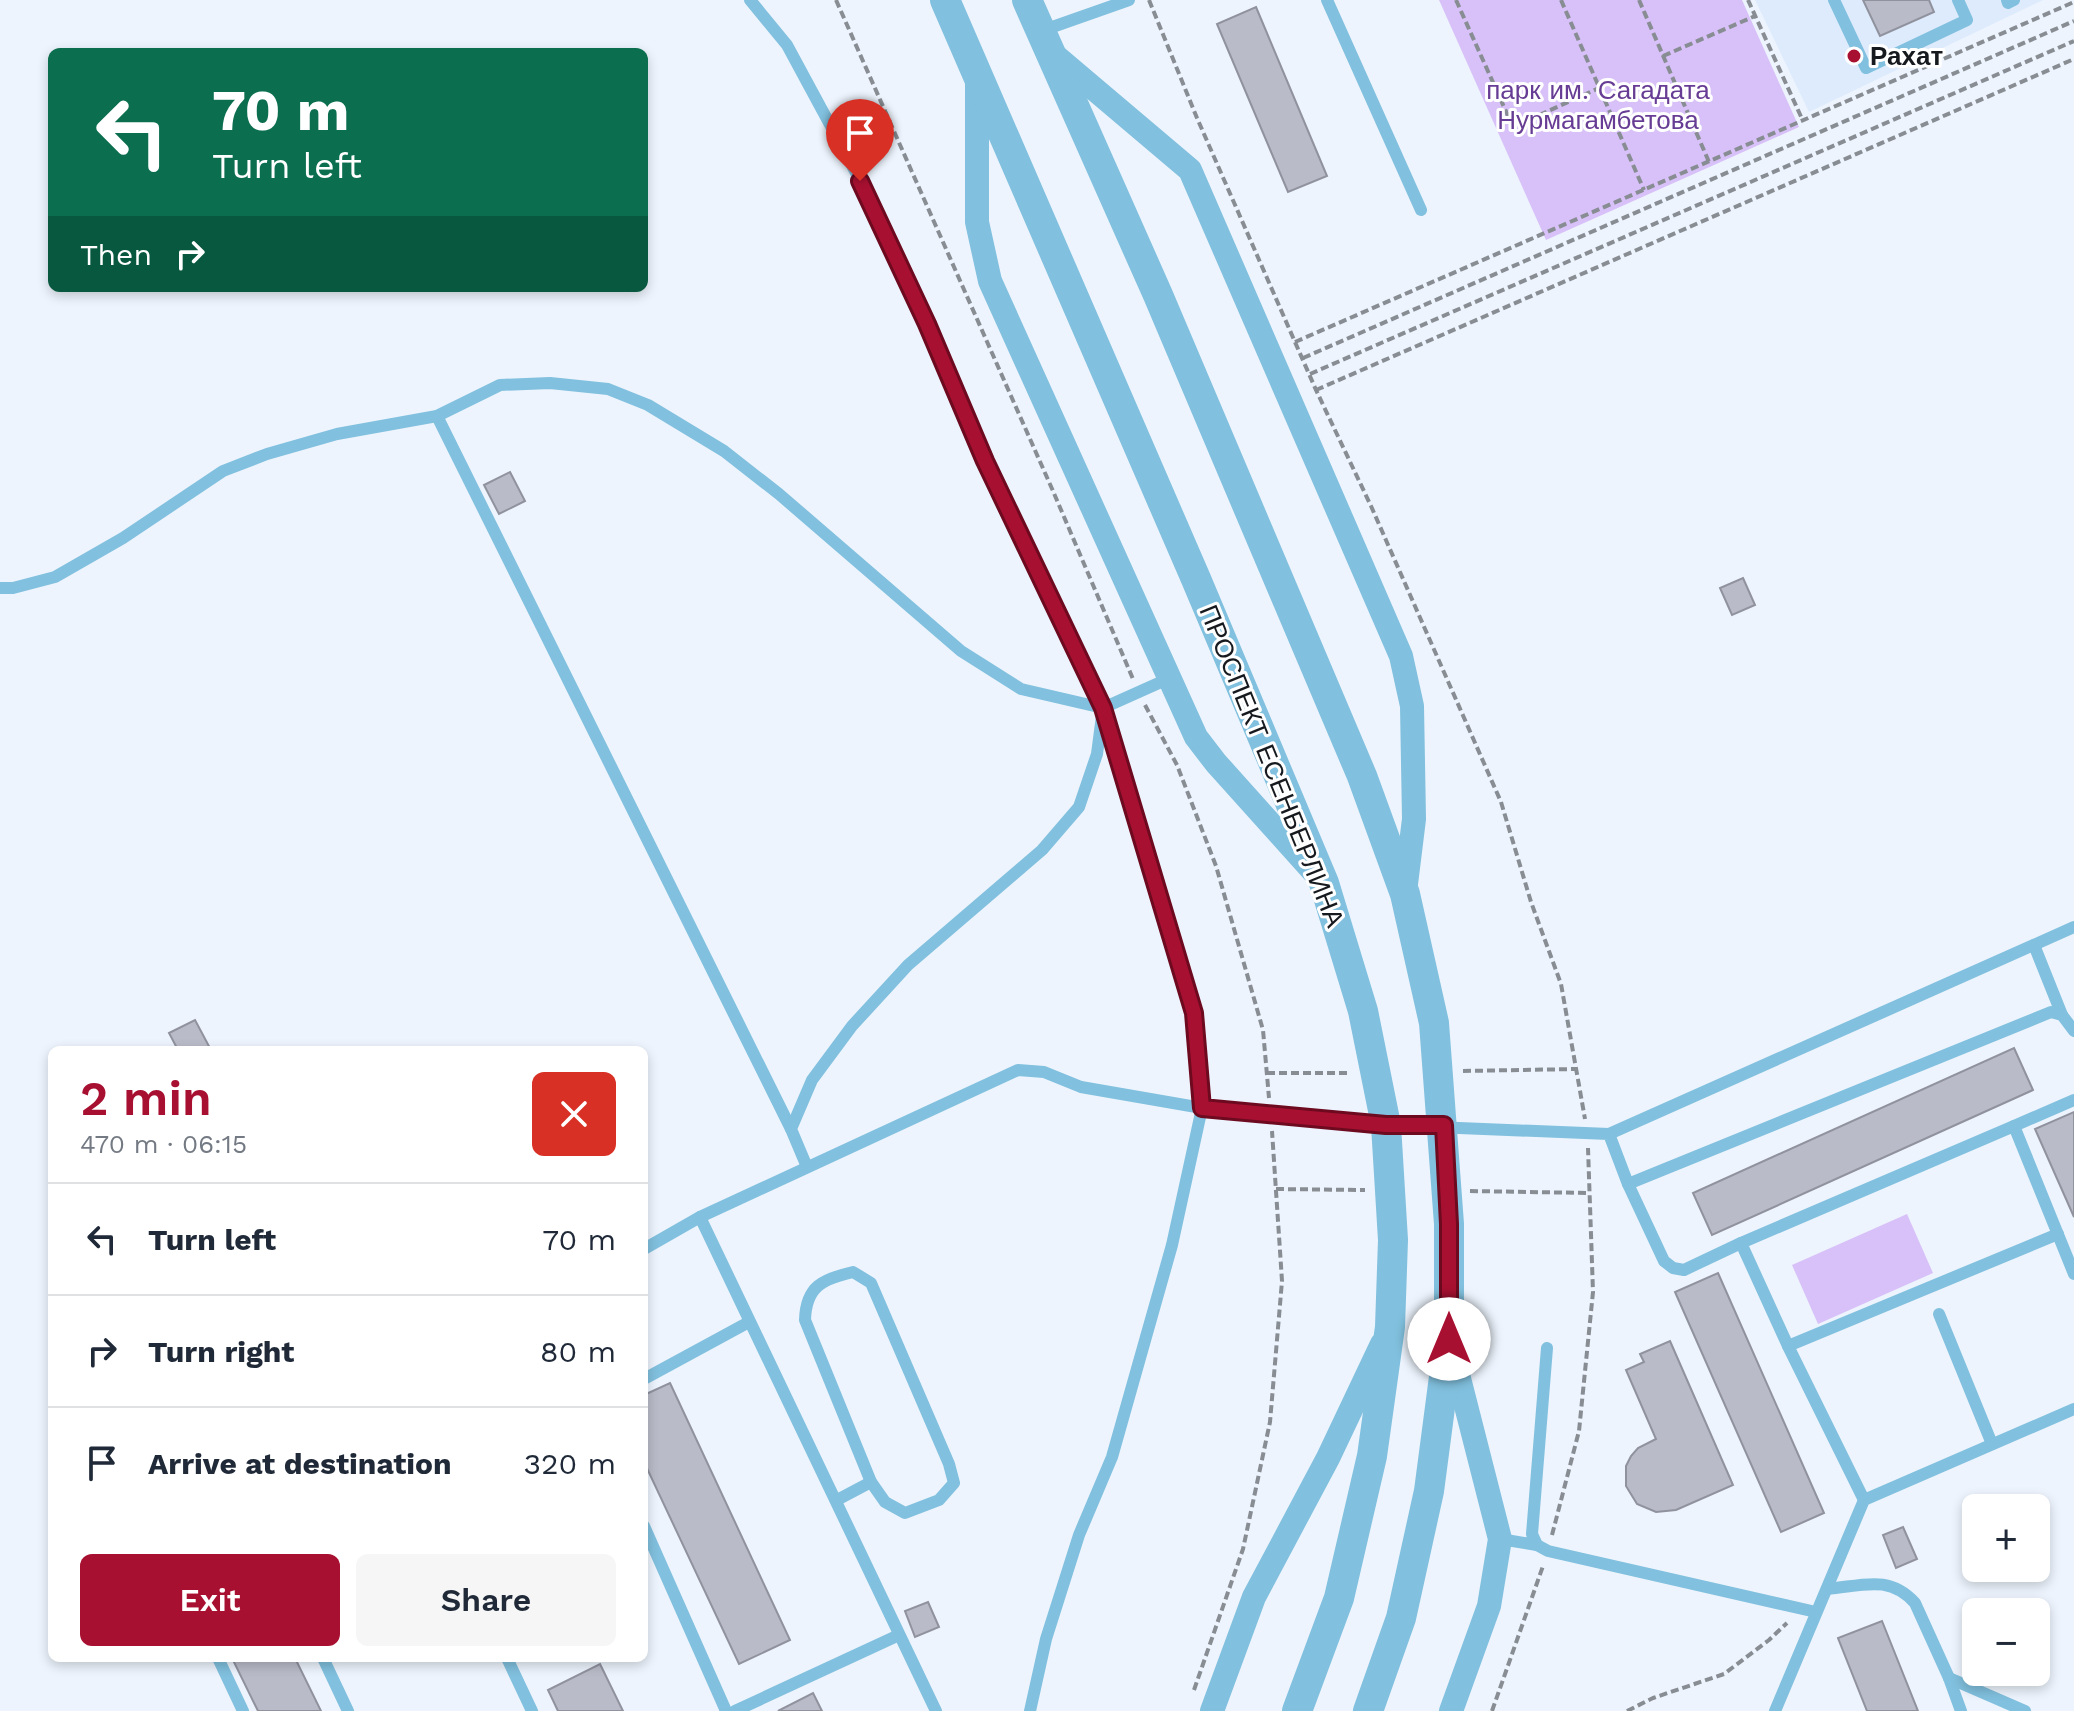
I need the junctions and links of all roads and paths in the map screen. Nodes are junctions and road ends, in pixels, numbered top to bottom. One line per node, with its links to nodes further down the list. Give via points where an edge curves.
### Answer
1 (750, 0): 38 (lane, via 787,45 875,208 985,461)
2 (836, 0): 37 (path)
3 (945, 0): 23 (street, ПРОСПЕКТ ЕСЕНБЕРЛИНА)
4 (1027, 0): 19 (street)
5 (1129, 0): 19 (lane)
6 (1149, 0): 29 (path)
7 (1327, 0): 28 (lane)
8 (1456, 0): 24 (path, via 1513,127)
9 (1561, 0): 24 (path)
10 (1639, 0): 21 (path)
11 (1748, 0): 17 (path)
12 (1834, 0): 13 (lane, via 1866,68 1967,20)
13 (1958, 0)
14 (2007, 0): 15 (lane)
15 (2014, 0)
16 (2074, 2): 25 (path)
17 (1755, 16): 21 (path); 25 (path)
18 (2074, 21): 30 (path)
19 (1045, 41): 32 (street, via 1190,170); 40 (street, via 1362,776)
20 (2074, 41): 31 (path)
21 (1663, 56): 26 (path)
22 (2074, 59): 33 (path)
23 (977, 76): 36 (street, via 977,222 990,281); 39 (street, ПРОСПЕКТ ЕСЕНБЕРЛИНА)
24 (1599, 88): 27 (path)
25 (1803, 121): 26 (path)
26 (1709, 162): 27 (path)
27 (1644, 190): 29 (path)
28 (1421, 210)
29 (1295, 342): 30 (path)
30 (1302, 358): 31 (path)
31 (1309, 374): 32 (path); 33 (path)
32 (1285, 388): 40 (street, via 1401,656 1412,706 1414,790)
33 (1316, 390): 45 (path, via 1501,802 1561,984)
34 (437, 416): 35 (lane, via 337,434 223,471 55,577); 38 (lane, via 500,385 608,389 648,405 724,451 779,494 961,651 1021,689); 55 (lane)
35 (0, 588)
36 (1170, 678): 37 (lane); 39 (street, via 1196,737)
37 (1138, 692): 38 (lane); 47 (path, via 1177,765 1216,866 1263,1030)
38 (1103, 708): 50 (lane, via 1194,1013); 55 (lane, via 1097,754 1079,807 1042,850 908,965 852,1026 812,1080)
39 (1324, 883): 48 (street, ПРОСПЕКТ ЕСЕНБЕРЛИНА)
40 (1405, 894): 46 (street, via 1434,1023)
41 (2074, 927): 42 (lane)
42 (2034, 945): 43 (lane); 57 (lane)
43 (2062, 1015): 44 (lane); 59 (lane, via 2051,1012)
44 (2074, 1031)
45 (1577, 1069): 46 (path); 56 (path)
46 (1439, 1071): 53 (street)
47 (1267, 1073): 48 (path); 51 (path)
48 (1376, 1073): 52 (street, ПРОСПЕКТ ЕСЕНБЕРЛИНА)
49 (2074, 1100): 54 (lane)
50 (1202, 1108): 51 (lane); 58 (lane, via 1018,1070); 99 (lane, via 1172,1245 1112,1457 1079,1535)
51 (1270, 1114): 52 (lane); 60 (path)
52 (1386, 1125): 53 (lane); 61 (street, ПРОСПЕКТ ЕСЕНБЕРЛИНА)
53 (1444, 1125): 56 (lane); 62 (street)
54 (2014, 1126): 65 (lane); 66 (lane)
55 (791, 1129): 58 (lane)
56 (1587, 1132): 57 (lane); 63 (path)
57 (1609, 1134): 59 (lane)
58 (807, 1167): 64 (lane)
59 (1628, 1184): 66 (lane, via 1664,1261 1673,1268 1684,1270)
60 (1276, 1189): 61 (path); 92 (path, via 1282,1281 1270,1422)
61 (1390, 1190): 71 (street, ПРОСПЕКТ ЕСЕНБЕРЛИНА)
62 (1447, 1191): 63 (path); 72 (street)
63 (1590, 1193): 83 (path, via 1593,1292 1579,1431)
64 (700, 1217): 67 (lane); 70 (lane)
65 (2058, 1234): 68 (lane); 73 (lane)
66 (1741, 1243): 73 (lane)
67 (648, 1247)
68 (2074, 1274)
69 (1939, 1314): 77 (lane)
70 (749, 1322): 75 (lane); 79 (lane)
71 (1390, 1327): 92 (street); 100 (street, ПРОСПЕКТ ЕСЕНБЕРЛИНА, via 1372,1456 1339,1598)
72 (1449, 1339): 82 (street); 101 (street, via 1426,1505 1401,1618)
73 (1788, 1346): 80 (lane)
74 (1547, 1348): 83 (lane, via 1532,1534)
75 (648, 1377)
76 (2074, 1409): 77 (lane)
77 (1992, 1444): 80 (lane)
78 (871, 1482): 78 (lane, via 805,1320 806,1301 826,1278 853,1272 871,1283 954,1483 939,1500 905,1513 885,1502); 79 (lane)
79 (837, 1500): 87 (lane)
80 (1864, 1500): 84 (lane)
81 (648, 1535): 96 (lane)
82 (1500, 1539): 83 (lane); 102 (street, via 1489,1606)
83 (1543, 1548): 85 (lane); 103 (path)
84 (1827, 1589): 86 (lane); 91 (lane, via 1889,1583 1899,1587 1915,1603)
85 (1801, 1609): 86 (lane); 104 (path, via 1724,1674)
86 (1816, 1612): 105 (lane)
87 (899, 1635): 97 (lane); 98 (lane)
88 (220, 1662): 93 (lane)
89 (325, 1662): 94 (lane)
90 (509, 1662): 95 (lane)
91 (1949, 1678): 106 (lane); 107 (lane)
92 (1201, 1707)
93 (243, 1711)
94 (348, 1711)
95 (532, 1711)
96 (726, 1711)
97 (735, 1711)
98 (936, 1711)
99 (1030, 1711)
100 (1297, 1711)
101 (1368, 1711)
102 (1451, 1711)
103 (1492, 1711)
104 (1627, 1711)
105 (1775, 1711)
106 (1961, 1711)
107 (2025, 1711)

